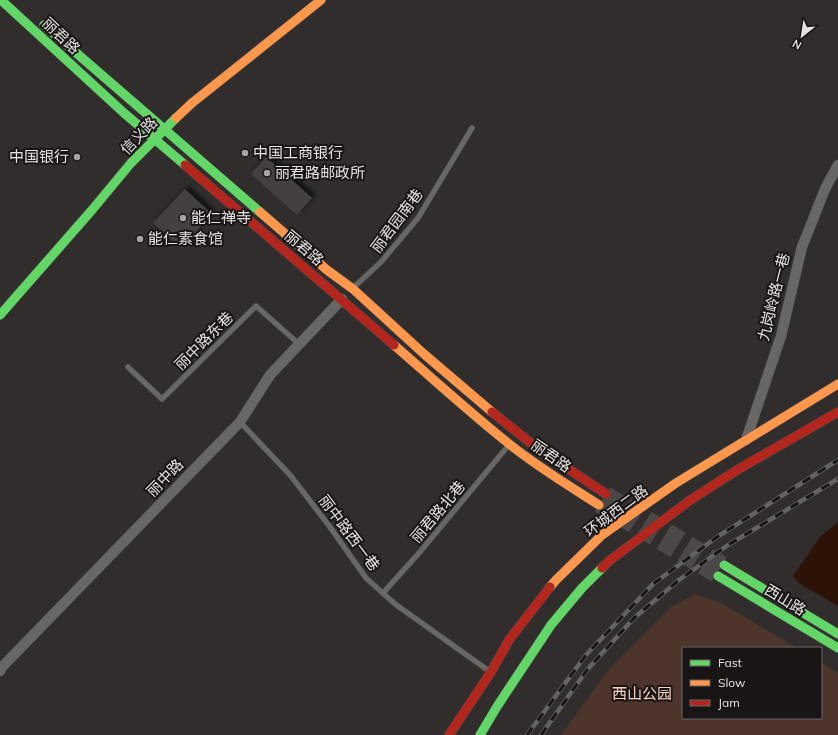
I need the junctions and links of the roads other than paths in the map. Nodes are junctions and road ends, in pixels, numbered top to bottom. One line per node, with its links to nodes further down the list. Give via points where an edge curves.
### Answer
1 (1, 0): 6 (main road, 丽君路)
2 (321, 0): 5 (main road, 信义路, via 192,103)
3 (40, 21): 5 (main road, 丽君路)
4 (472, 128): 8 (lane, 丽君园南巷, via 418,218 382,262)
5 (165, 129): 6 (main road, 信义路); 8 (main road, 丽君路)
6 (154, 139): 9 (main road, 丽君路); 10 (main road, 信义路)
7 (838, 165): 16 (street, 九岗岭路一巷, via 825,189 802,247 781,336)
8 (352, 289): 9 (lane, 丽君园南巷); 18 (main road, 丽君路, via 514,430)
9 (342, 299): 11 (street, 丽中路); 17 (main road, 丽君路)
10 (0, 315)
11 (299, 344): 12 (lane, 丽中路东巷, via 256,306 162,399); 15 (street, 丽中路, via 270,375)
12 (128, 367)
13 (838, 384): 16 (main road, 环城西二路)
14 (838, 412): 28 (main road, via 736,470 689,501 609,561 582,588 551,626)
15 (240, 422): 22 (lane, 丽中路西一巷, via 291,476 366,578); 25 (street, 丽中路)
16 (746, 440): 26 (main road, 环城西二路, via 676,483 602,535 556,580 509,640)
17 (509, 444): 19 (main road, 丽君路); 22 (lane, 丽君路北巷)
18 (606, 494)
19 (599, 505)
20 (724, 565): 23 (main road, 西山路)
21 (718, 576): 24 (main road, 西山路)
22 (383, 593): 26 (lane, 丽中路西一巷)
23 (838, 634)
24 (838, 648)
25 (0, 671)
26 (491, 672): 27 (main road, 环城西二路)
27 (448, 735)
28 (480, 735)

